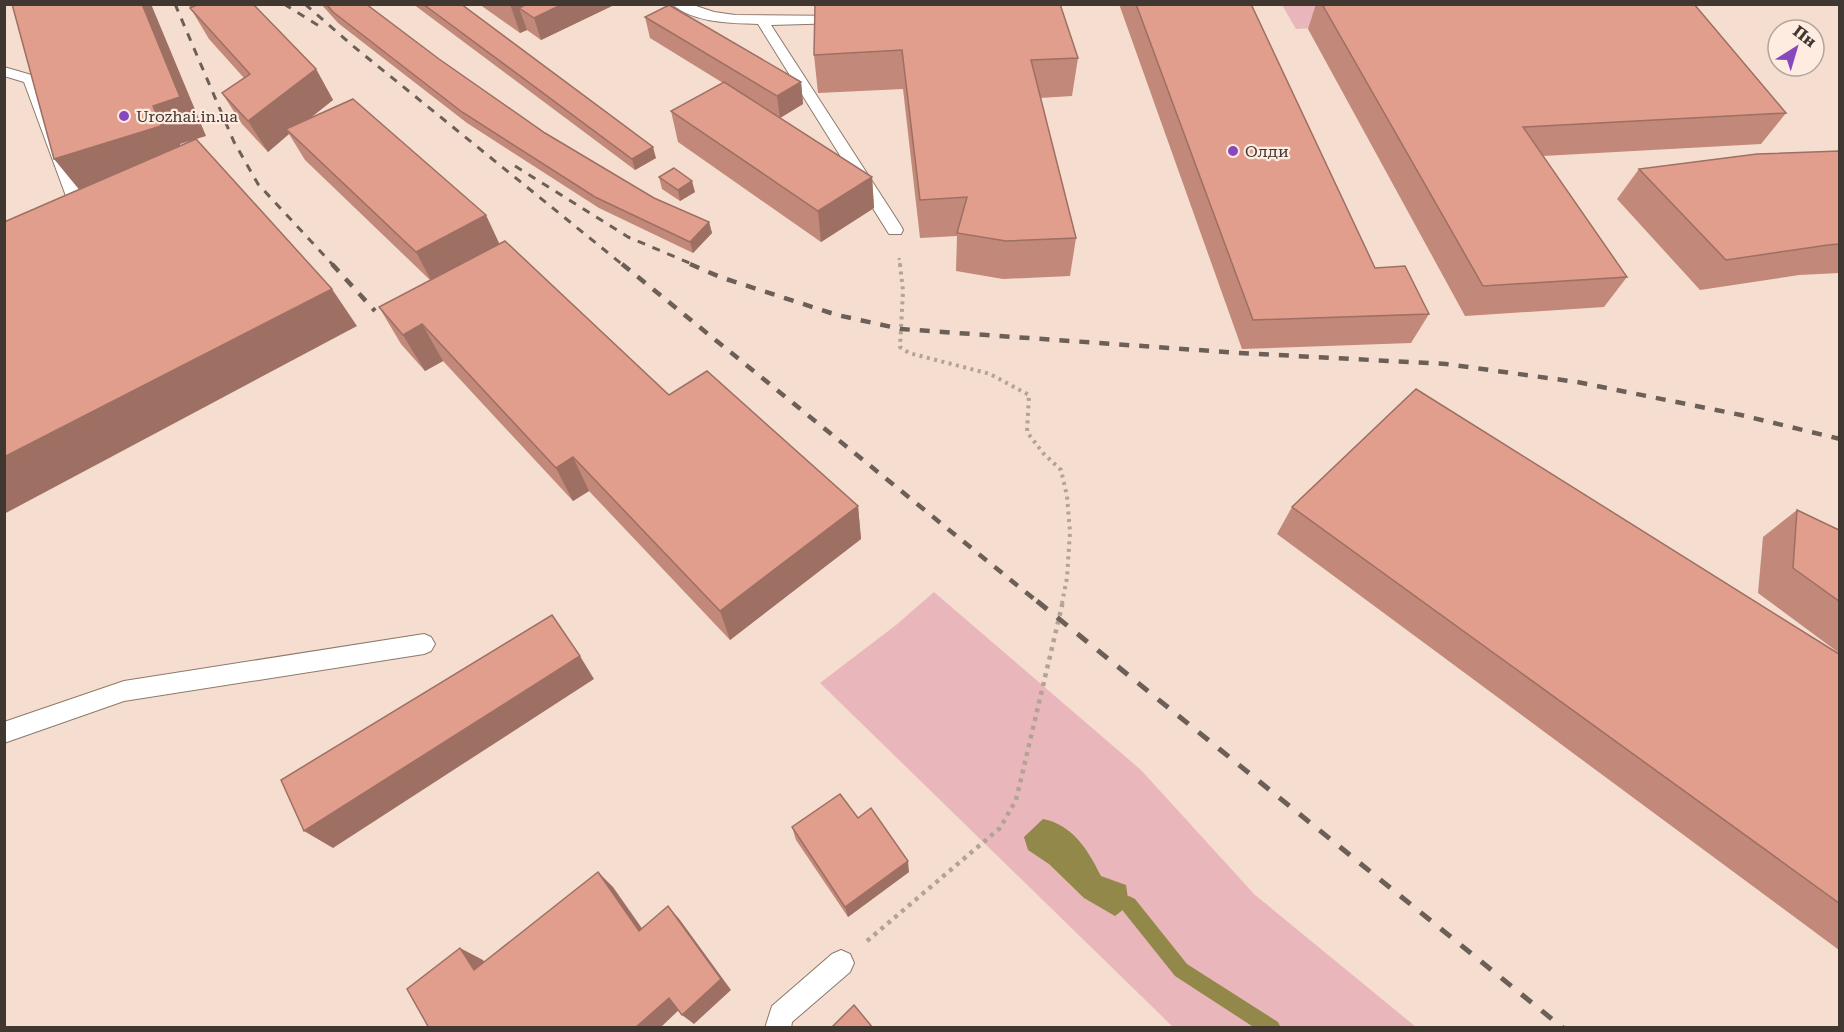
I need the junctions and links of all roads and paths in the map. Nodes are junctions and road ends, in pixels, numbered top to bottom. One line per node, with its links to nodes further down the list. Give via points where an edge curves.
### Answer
1 (678, 4): 3 (lane, via 692,12)
2 (854, 19): 3 (lane)
3 (762, 21): 6 (lane)
4 (4, 72): 5 (lane, via 30,79 79,210)
5 (57, 219)
6 (895, 230): 9 (path, via 903,291 900,347 909,353 990,374 1029,395 1027,432 1060,470 1067,496 1067,578 1016,800 1000,828)
7 (424, 644): 8 (lane, via 124,691)
8 (4, 733)
9 (841, 963): 10 (lane, via 781,1015)
10 (778, 1028)

